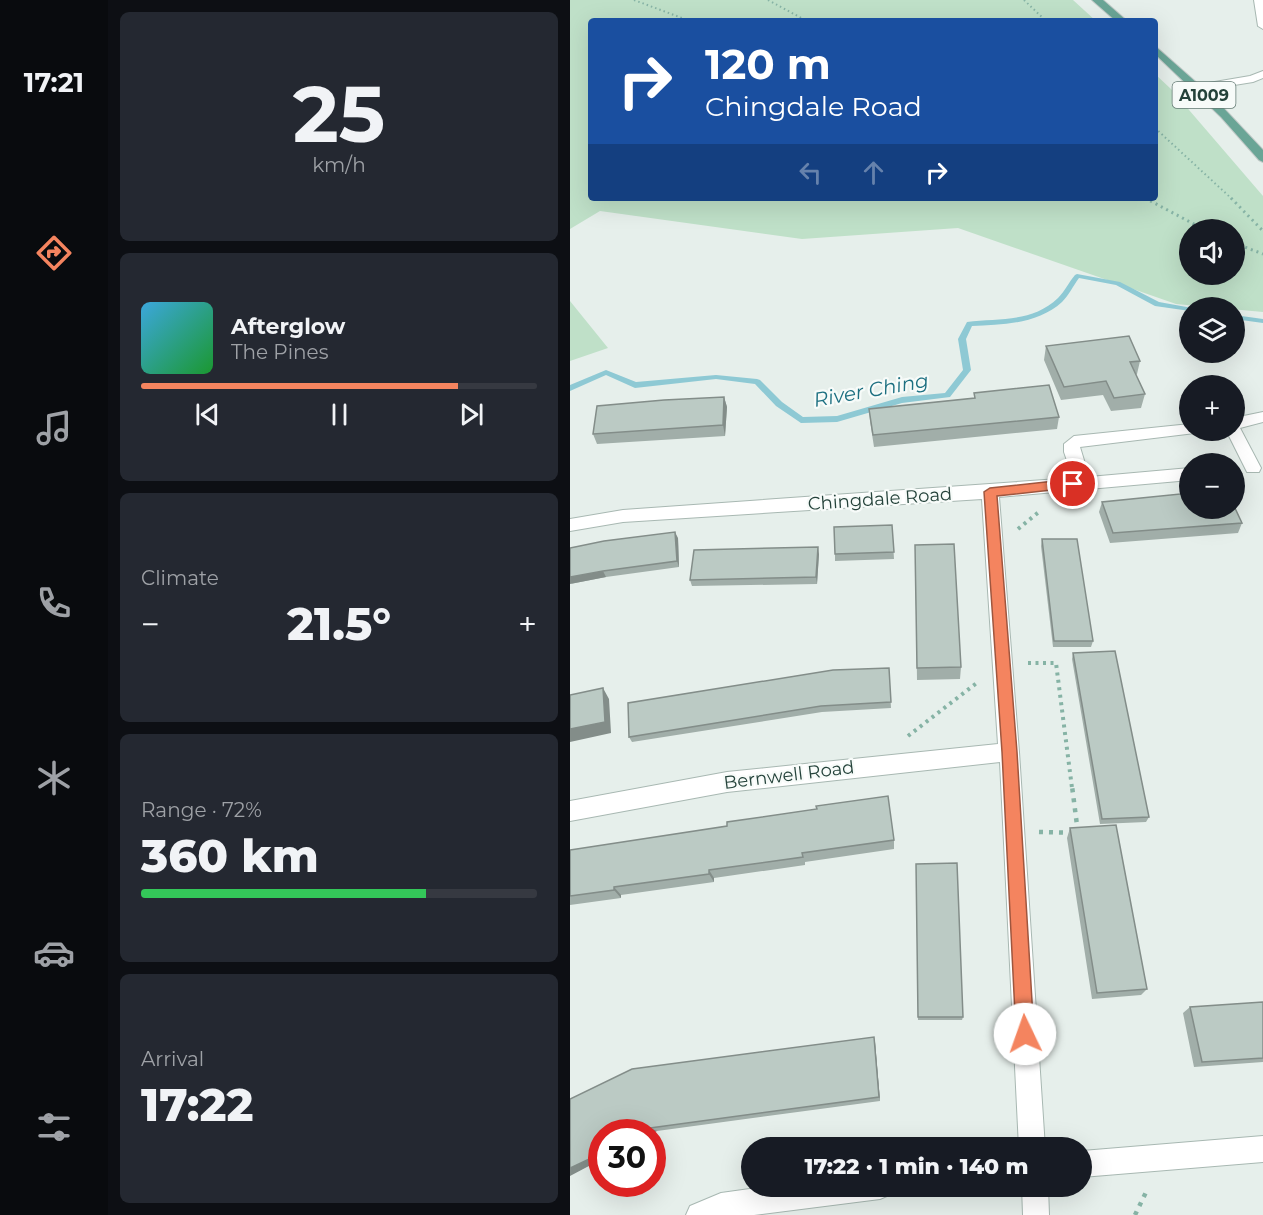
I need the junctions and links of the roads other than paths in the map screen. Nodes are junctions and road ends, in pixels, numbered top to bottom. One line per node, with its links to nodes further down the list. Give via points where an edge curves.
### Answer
1 (1097, 0): 3 (main road)
2 (1259, 0): 4 (street)
3 (1118, 18)
4 (1263, 26)
5 (1158, 52): 7 (main road, A1009)
6 (1263, 74): 7 (street)
7 (1197, 88): 8 (main road, A1009)
8 (1251, 143): 9 (main road, A1009); 10 (main road, A1009)
9 (1263, 150)
10 (1263, 158)
11 (1263, 417): 12 (street)
12 (1245, 421)
13 (1179, 430): 17 (street, via 1072,444)
14 (1241, 441): 15 (street)
15 (1258, 468)
16 (1179, 475): 17 (street, Chingdale Road)
17 (1078, 484): 18 (street, Chingdale Road)
18 (990, 492): 19 (street, Chingdale Road, via 623,516); 20 (street)
19 (570, 525)
20 (1009, 752): 21 (street, Bernwell Road, via 727,782); 22 (street)
21 (570, 811)
22 (1031, 1137)
23 (1263, 1149): 24 (street)
24 (1092, 1163)
25 (793, 1197): 27 (street, via 721,1206)
26 (1035, 1197): 28 (street)
27 (699, 1215)
28 (1036, 1215)

